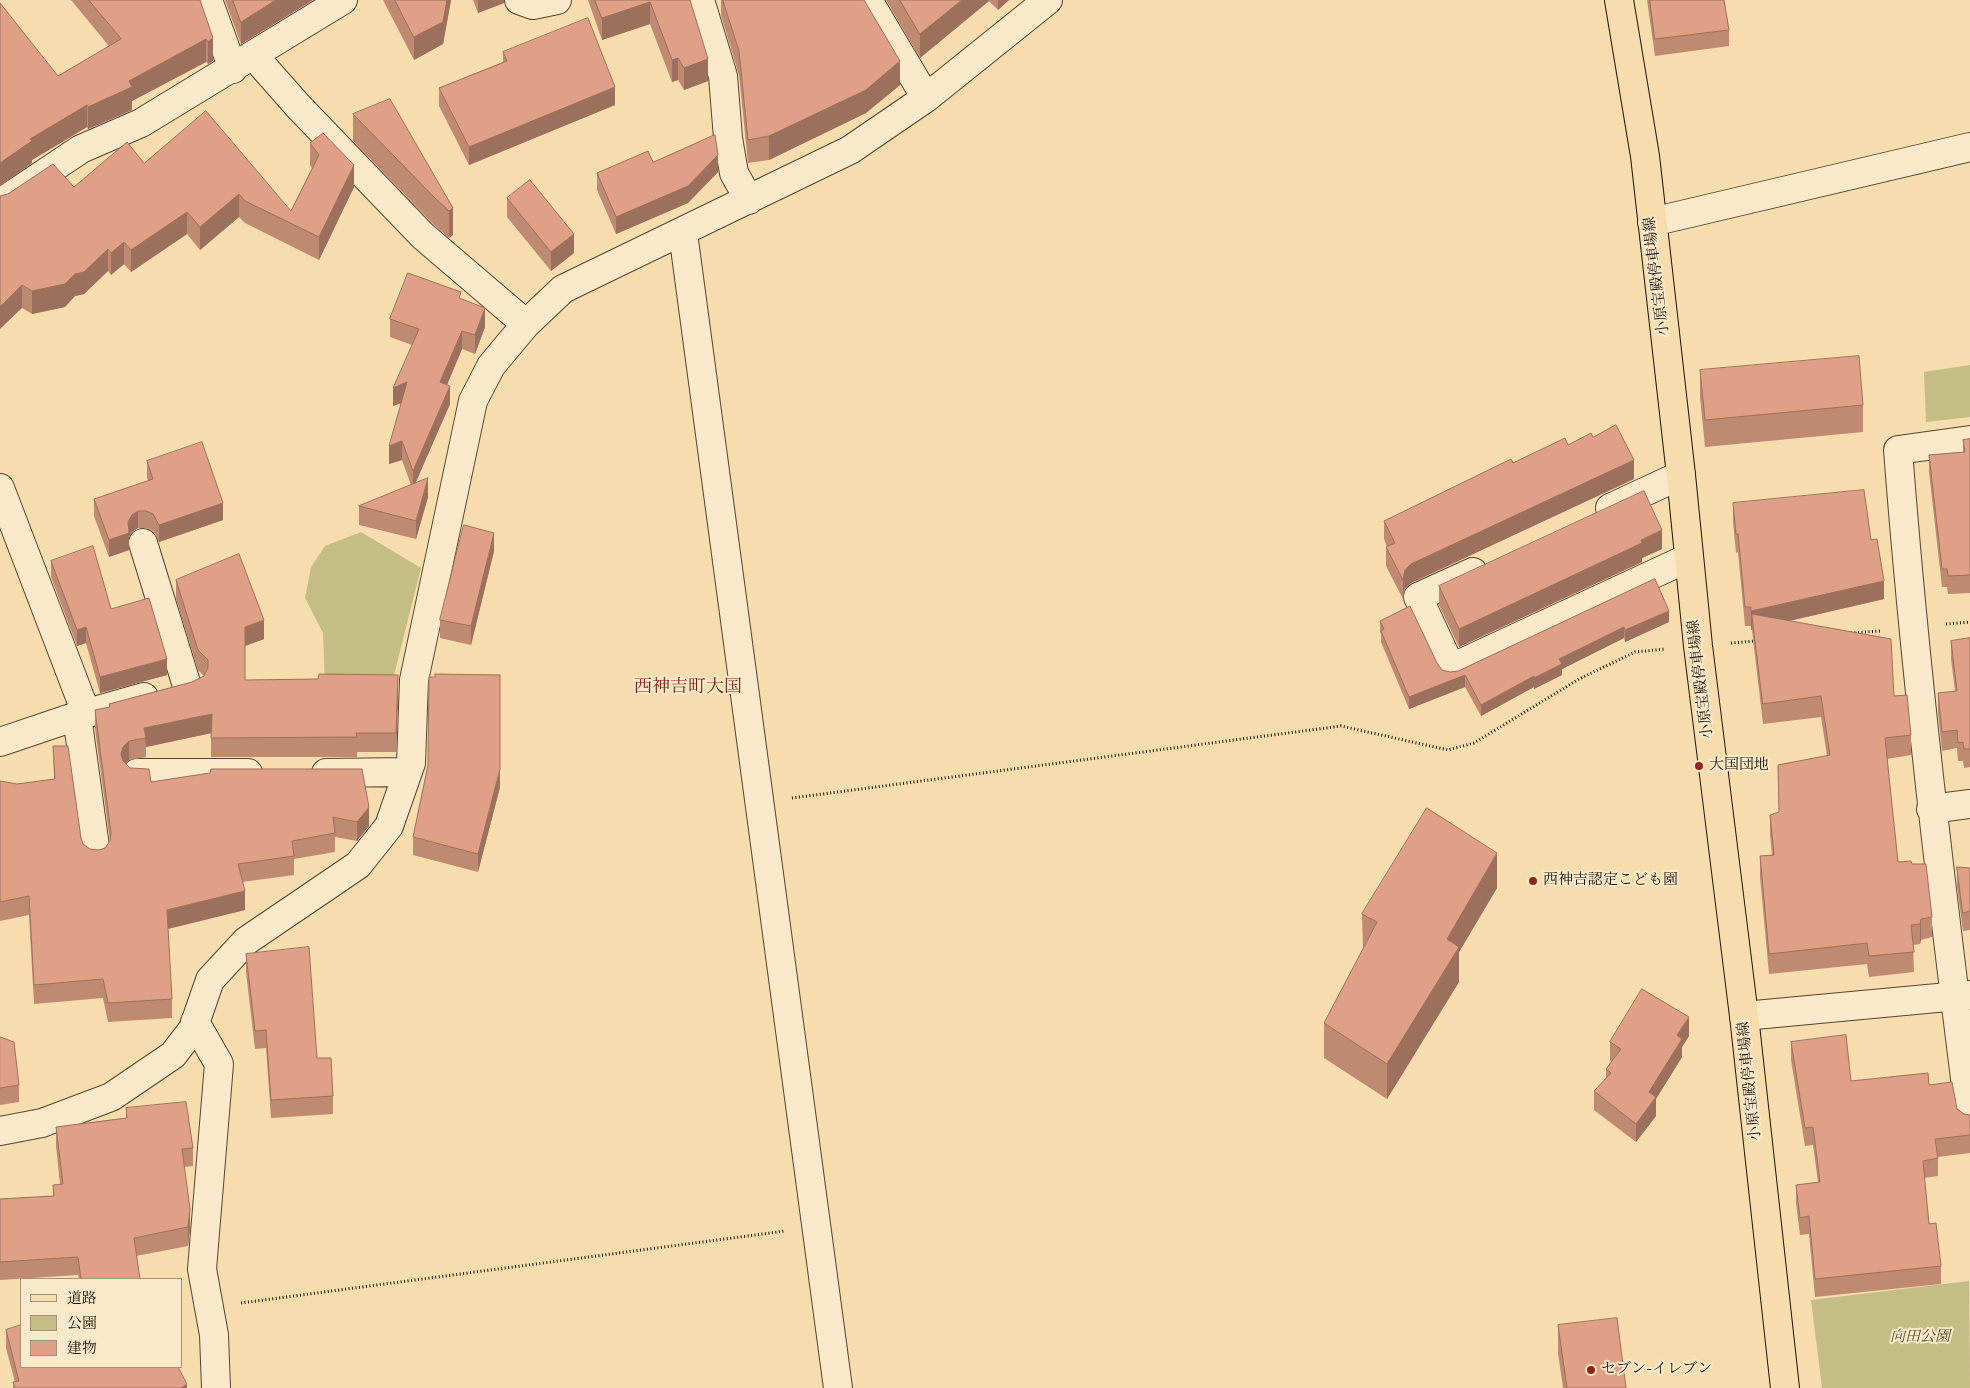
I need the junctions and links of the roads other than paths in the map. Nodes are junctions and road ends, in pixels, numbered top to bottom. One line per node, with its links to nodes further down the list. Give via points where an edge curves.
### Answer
1 (208, 0): 9 (street)
2 (343, 0): 9 (street)
3 (518, 0): 4 (street, via 533,5)
4 (557, 0)
5 (700, 0): 12 (street, via 723,76 734,173)
6 (868, 0): 10 (street)
7 (1048, 0): 10 (street)
8 (1619, 0): 14 (main road, 小原宝殿停車場線, via 1645,156)
9 (243, 62): 13 (street, via 141,123 80,149); 16 (street, via 298,106 424,236)
10 (926, 98): 12 (street, via 850,150)
11 (1970, 147): 14 (street)
12 (749, 200): 15 (street)
13 (0, 203)
14 (1652, 222): 18 (main road, 小原宝殿停車場線)
15 (683, 233): 16 (street, via 562,289); 37 (street)
16 (526, 324): 26 (street, via 491,366 473,401 414,680 411,762)
17 (1970, 440): 29 (street, via 1898,450)
18 (1681, 475): 20 (street); 22 (main road, 小原宝殿停車場線)
19 (0, 488): 24 (street)
20 (1585, 520)
21 (143, 542): 24 (street, via 190,685)
22 (1688, 558): 23 (street, via 1451,668 1418,597); 32 (main road, 小原宝殿停車場線)
23 (1497, 561)
24 (82, 715): 25 (street); 30 (street)
25 (0, 742)
26 (407, 772): 27 (street); 33 (street, via 389,826 358,865 246,941 210,980)
27 (137, 773)
28 (1970, 804): 29 (street)
29 (1931, 809): 31 (street)
30 (96, 854)
31 (1962, 996): 32 (street); 34 (street)
32 (1744, 1016): 38 (main road, 小原宝殿停車場線)
33 (195, 1022): 35 (street, via 173,1055 111,1097 42,1123); 36 (street, via 219,1064 202,1269 214,1335)
34 (1970, 1118)
35 (0, 1131)
36 (216, 1388)
37 (838, 1388)
38 (1785, 1388)

